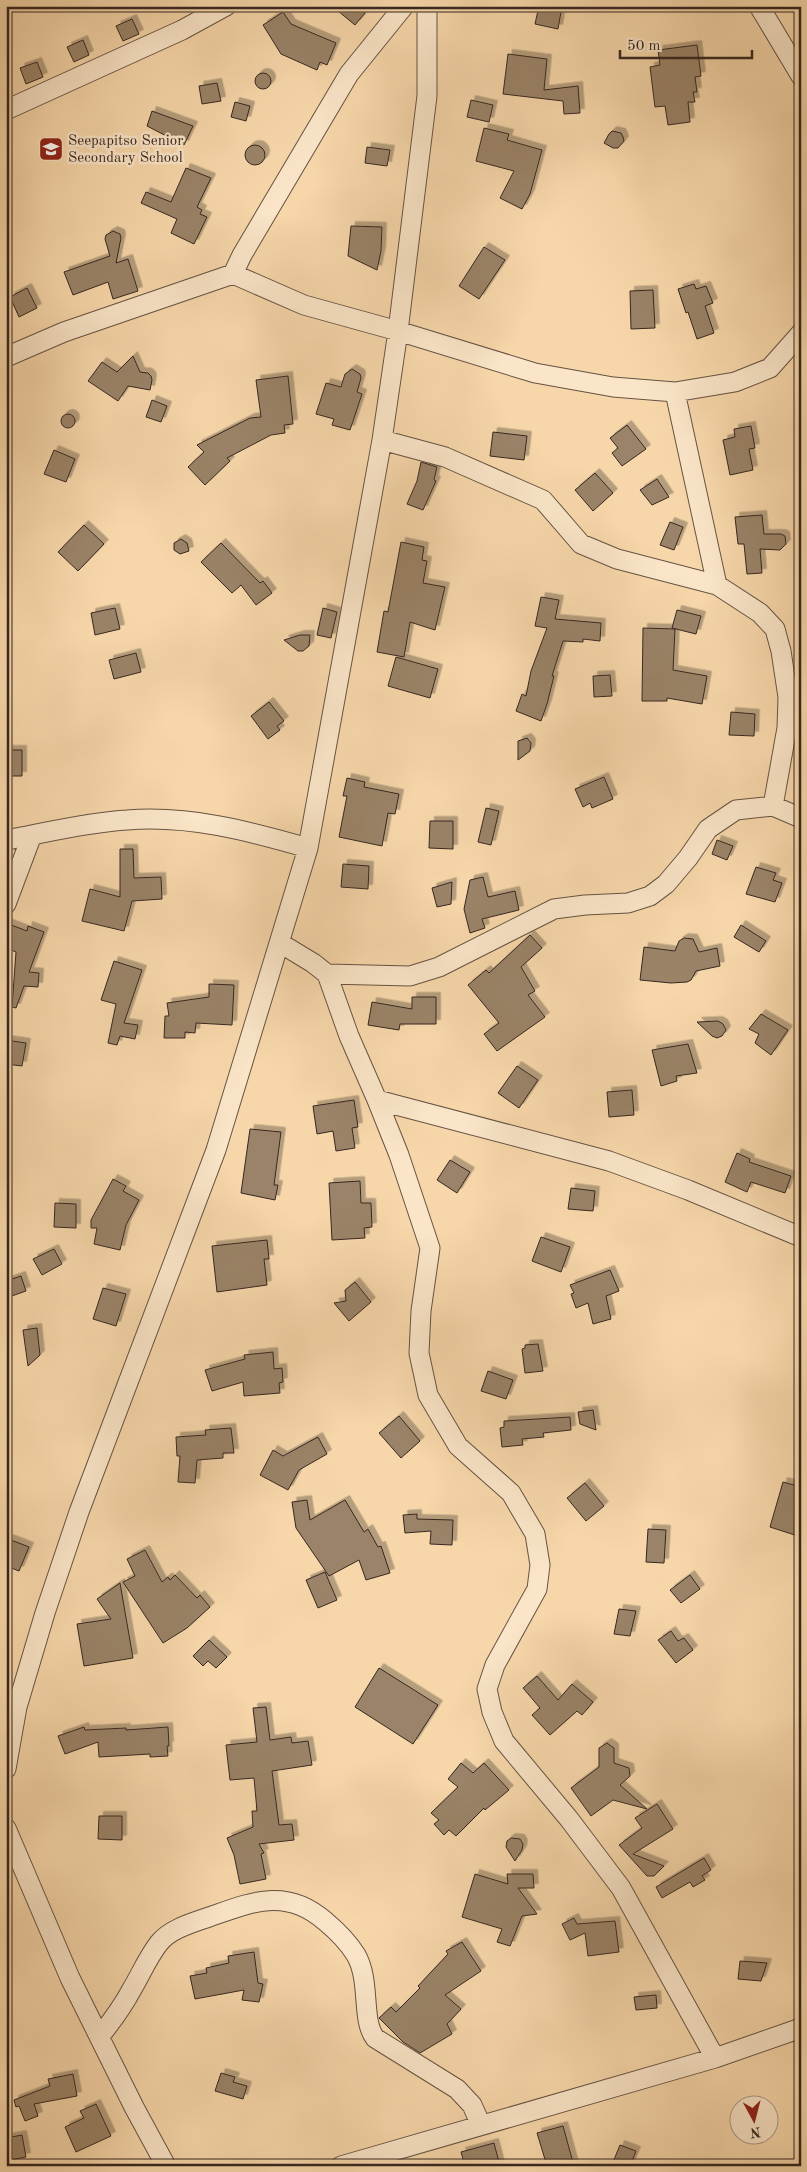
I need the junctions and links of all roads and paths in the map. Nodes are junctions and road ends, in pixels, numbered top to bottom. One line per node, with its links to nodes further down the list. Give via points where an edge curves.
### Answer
1 (226, 6): 6 (street, via 182,30)
2 (404, 6): 7 (street, via 349,74)
3 (427, 6): 8 (street, via 427,96)
4 (760, 6): 5 (street)
5 (801, 76)
6 (6, 110)
7 (233, 274): 8 (street, via 304,305); 10 (street, via 64,332)
8 (398, 331): 11 (street, via 535,373 613,387); 12 (street)
9 (801, 332): 11 (street, via 770,368 735,382)
10 (6, 356)
11 (675, 392): 13 (street)
12 (382, 440): 13 (street, via 445,457 543,500 581,544 617,559); 18 (street)
13 (717, 585): 14 (street, via 760,613 775,629 781,651 788,697 787,728)
14 (773, 806): 15 (street); 21 (street, via 736,810 708,830 666,884 650,896 628,903 554,909 462,957 410,976)
15 (801, 818)
16 (32, 835): 17 (street); 18 (street, via 126,820 171,819 248,831); 19 (street)
17 (6, 840)
18 (308, 848): 20 (street)
19 (6, 904)
20 (280, 942): 21 (street); 24 (street, via 216,1150 79,1512 45,1612 17,1707)
21 (328, 974): 22 (street, via 349,1036)
22 (377, 1100): 23 (street, via 609,1161); 28 (street, via 430,1248 419,1354 428,1396 458,1446 511,1493 535,1534 540,1565 536,1589 495,1665 487,1688 492,1712 504,1741 621,1888)
23 (801, 1237)
24 (6, 1769)
25 (6, 1828): 27 (street, via 70,1978)
26 (801, 2028): 28 (street)
27 (100, 2036): 29 (street, via 159,1942 173,1932 236,1908 268,1900 291,1901 314,1911 337,1931 355,1954 363,1970 369,2025 375,2038 456,2089 472,2105); 30 (street)
28 (716, 2058): 29 (street)
29 (481, 2125): 31 (street)
30 (166, 2166)
31 (341, 2166)

